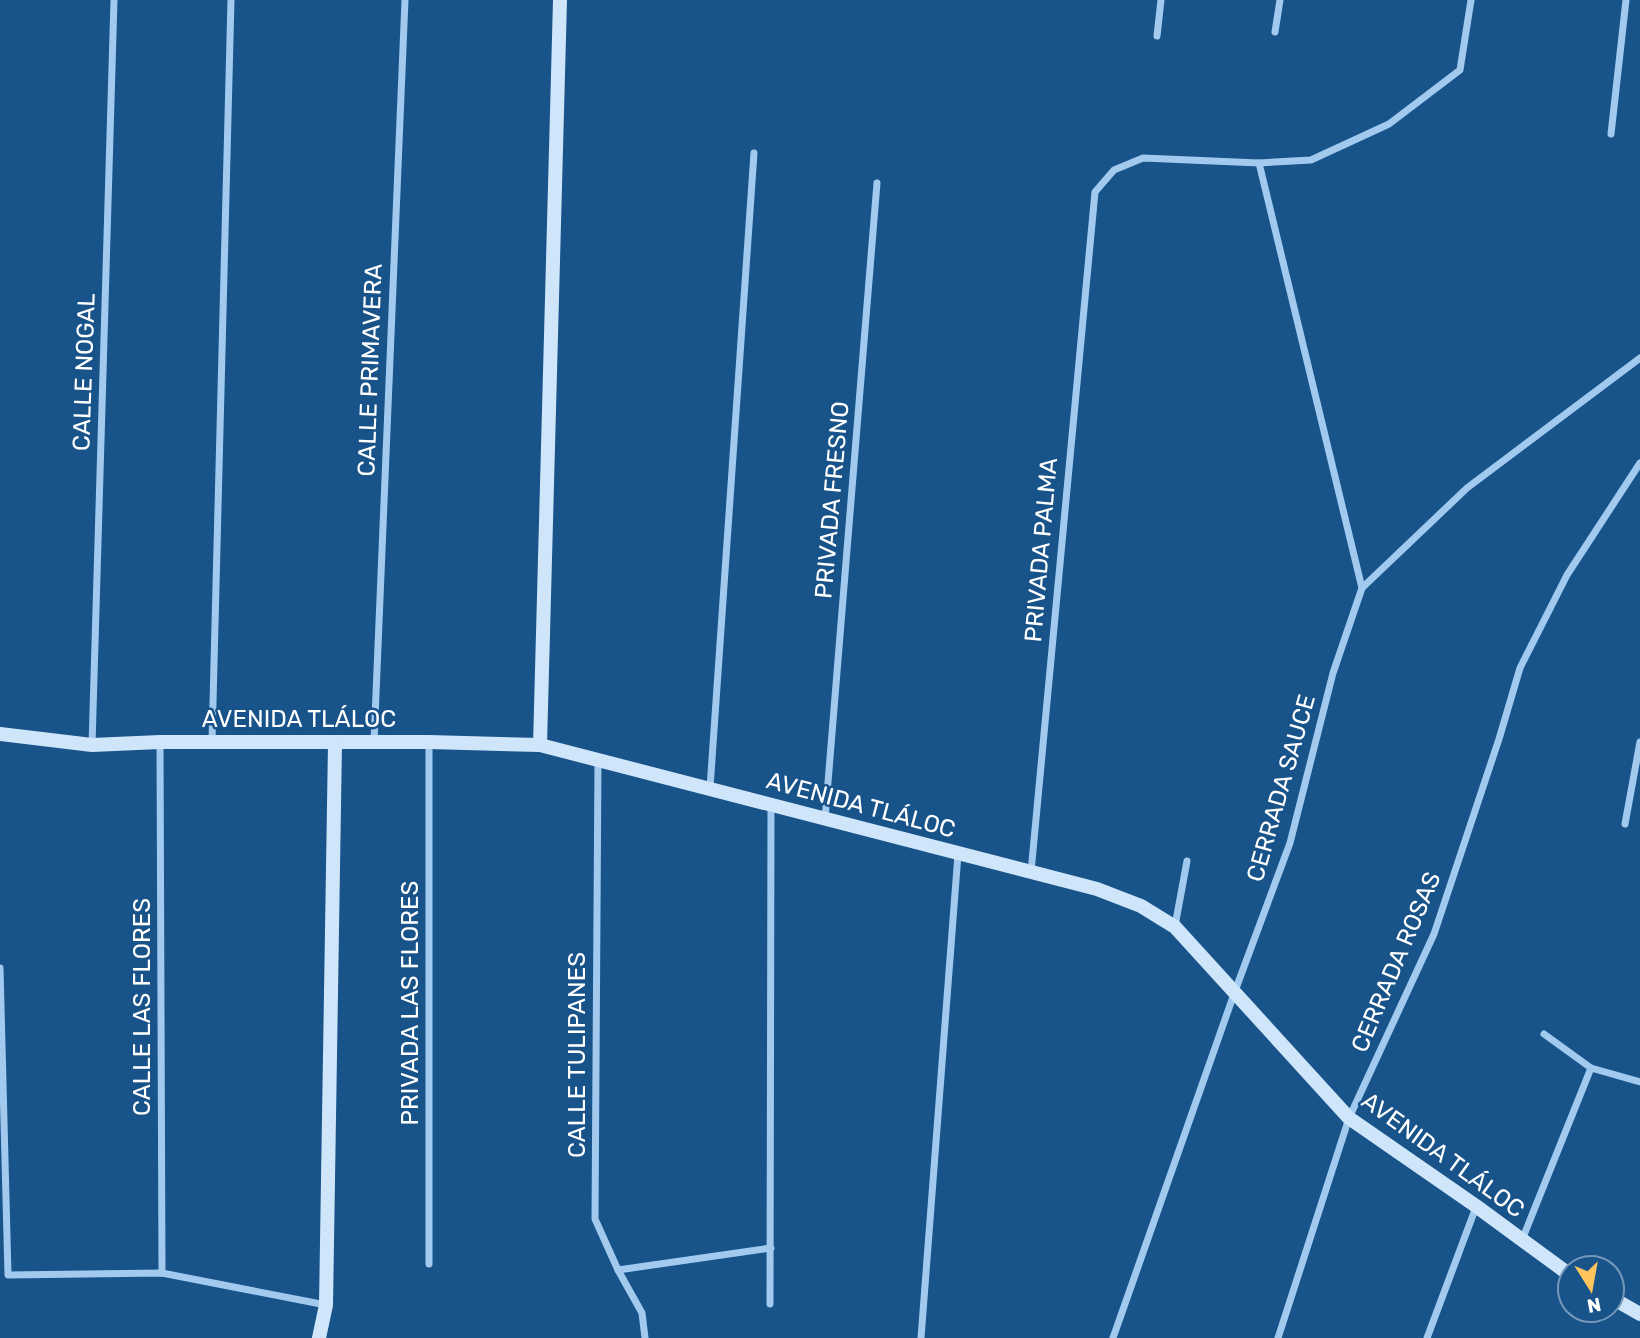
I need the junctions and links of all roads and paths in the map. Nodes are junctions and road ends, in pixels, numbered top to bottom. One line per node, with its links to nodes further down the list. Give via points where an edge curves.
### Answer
1 (114, 0): 25 (street, CALLE NOGAL)
2 (230, 0): 21 (street)
3 (405, 0): 24 (street, CALLE PRIMAVERA)
4 (560, 0): 26 (main road)
5 (1161, 0): 10 (street)
6 (1280, 0): 9 (street)
7 (1471, 0): 13 (street, PRIVADA PALMA, via 1460,70 1389,124 1311,160)
8 (1626, 0): 11 (street)
9 (1275, 32)
10 (1157, 36)
11 (1611, 134)
12 (754, 153): 28 (street)
13 (1259, 163): 17 (street); 34 (street, PRIVADA PALMA, via 1143,158 1114,170 1095,192)
14 (877, 183): 30 (street, PRIVADA FRESNO)
15 (1640, 358): 17 (street, via 1467,488)
16 (1640, 463): 41 (street, CERRADA ROSAS, via 1567,575 1520,668 1434,934)
17 (1362, 589): 37 (street, CERRADA SAUCE, via 1333,673 1290,843)
18 (0, 734): 25 (main road, AVENIDA TLÁLOC)
19 (1640, 741): 31 (street)
20 (160, 742): 21 (main road, AVENIDA TLÁLOC); 25 (main road, AVENIDA TLÁLOC); 48 (street, CALLE LAS FLORES)
21 (212, 742): 23 (main road, AVENIDA TLÁLOC)
22 (429, 742): 24 (main road, AVENIDA TLÁLOC); 26 (main road, AVENIDA TLÁLOC); 45 (street, PRIVADA LAS FLORES)
23 (335, 743): 24 (main road, AVENIDA TLÁLOC); 50 (main road)
24 (374, 743)
25 (92, 745)
26 (540, 745): 27 (main road, AVENIDA TLÁLOC)
27 (598, 760): 28 (main road, AVENIDA TLÁLOC); 47 (street, CALLE TULIPANES, via 595,1219)
28 (710, 789): 29 (main road, AVENIDA TLÁLOC)
29 (771, 805): 30 (main road, AVENIDA TLÁLOC); 44 (street)
30 (825, 819): 32 (main road, AVENIDA TLÁLOC)
31 (1625, 824)
32 (958, 854): 34 (main road, AVENIDA TLÁLOC); 53 (street)
33 (1187, 861): 35 (street)
34 (1031, 873): 35 (main road, AVENIDA TLÁLOC, via 1141,906)
35 (1175, 927): 37 (main road, AVENIDA TLÁLOC)
36 (0, 968): 48 (street, via 8,1275)
37 (1234, 991): 41 (main road, AVENIDA TLÁLOC); 54 (street, CERRADA SAUCE)
38 (1544, 1034): 39 (street)
39 (1591, 1068): 40 (street); 43 (street)
40 (1640, 1082)
41 (1349, 1118): 42 (main road, AVENIDA TLÁLOC); 55 (street, CERRADA ROSAS)
42 (1476, 1206): 43 (main road, AVENIDA TLÁLOC); 56 (street)
43 (1522, 1241): 46 (main road, AVENIDA TLÁLOC)
44 (771, 1248): 47 (street); 49 (street)
45 (429, 1264)
46 (1556, 1265)
47 (618, 1270): 52 (street, CALLE TULIPANES, via 642,1313)
48 (162, 1273): 50 (street)
49 (770, 1304)
50 (326, 1305): 51 (main road)
51 (319, 1338)
52 (645, 1338)
53 (921, 1338)
54 (1113, 1338)
55 (1278, 1338)
56 (1427, 1338)

